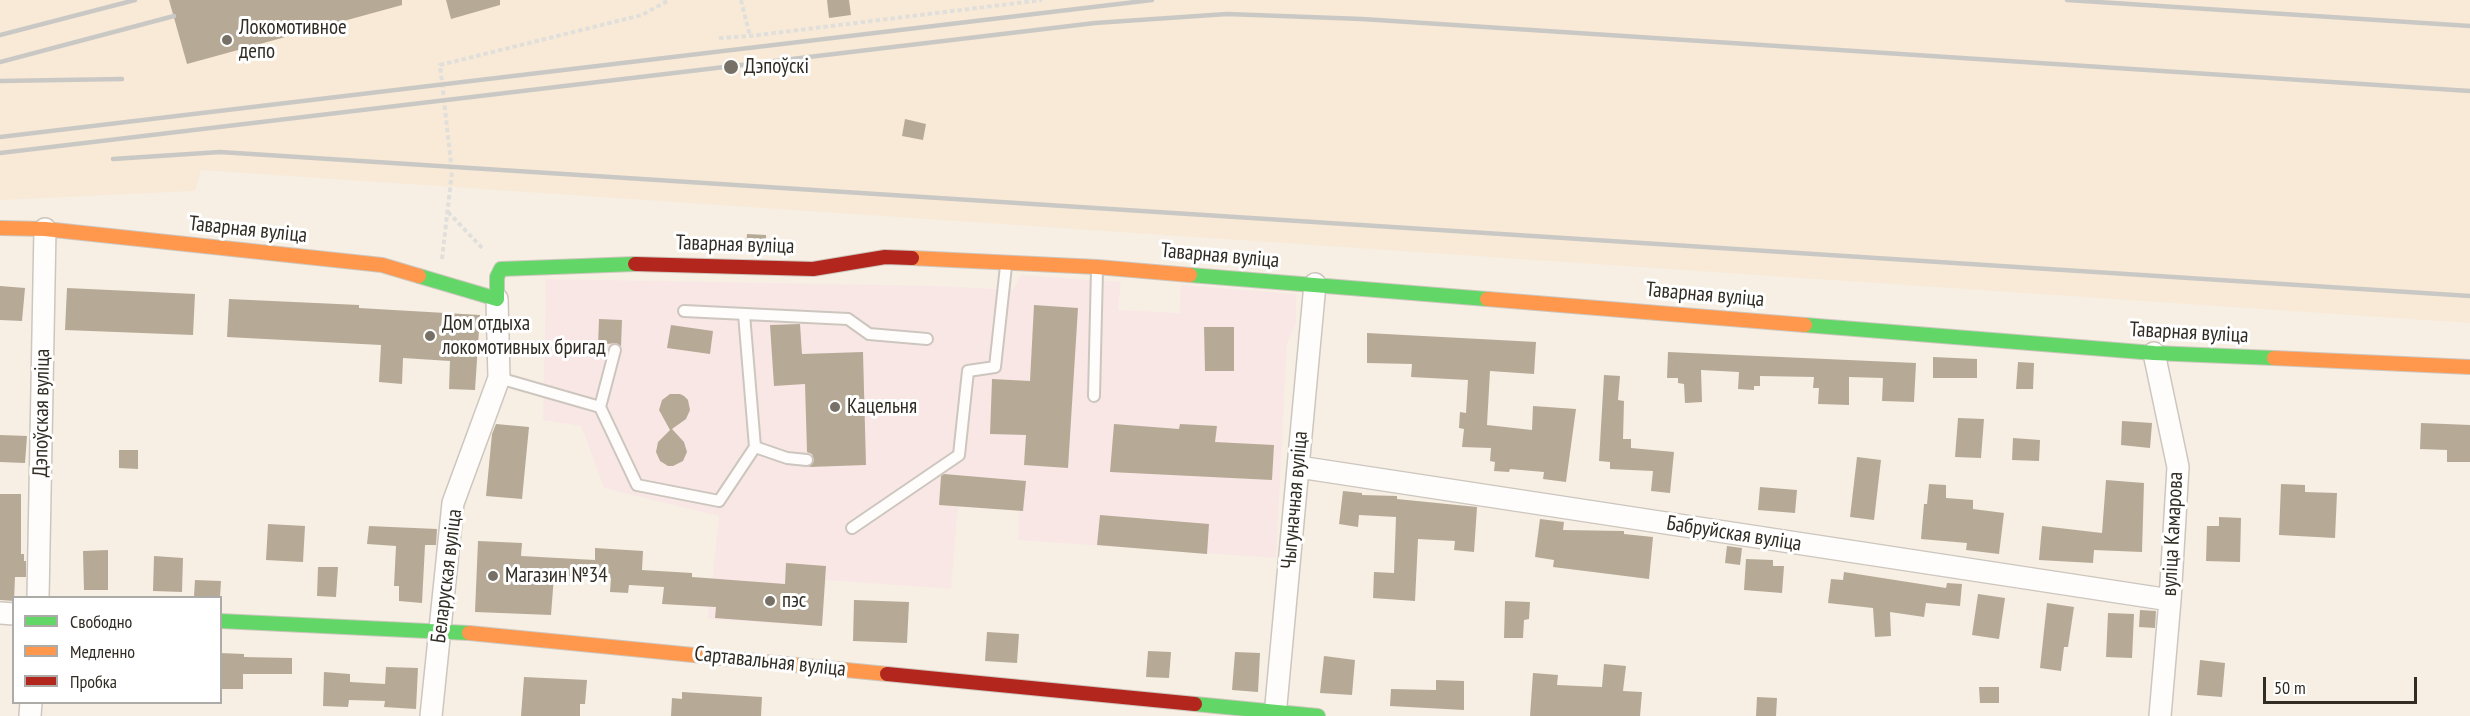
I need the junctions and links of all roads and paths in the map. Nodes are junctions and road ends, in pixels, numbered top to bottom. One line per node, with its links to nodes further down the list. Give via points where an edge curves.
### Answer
1 (669, 0): 6 (path, via 642,15 440,65 452,172)
2 (741, 0): 4 (path)
3 (1042, 0): 4 (path)
4 (750, 36): 5 (path)
5 (719, 38)
6 (447, 212): 11 (path); 12 (path)
7 (0, 228): 8 (street, Таварная вуліца)
8 (45, 229): 12 (street, Таварная вуліца, via 382,265); 28 (street, Дэпоўская вуліца)
9 (1007, 262): 10 (street, Таварная вуліца); 11 (street, Таварная вуліца, via 885,257 813,269 654,263); 27 (lane, via 995,367 968,371 959,454)
10 (1097, 267): 13 (street, Таварная вуліца); 22 (lane)
11 (501, 269): 14 (street)
12 (439, 282): 14 (street, Таварная вуліца)
13 (1315, 284): 19 (street, Таварная вуліца); 26 (street, Чыгуначная вуліца)
14 (497, 299): 21 (street, Беларуская вуліца)
15 (684, 310): 16 (lane)
16 (744, 314): 17 (lane, via 848,319 869,334); 24 (lane)
17 (927, 339)
18 (615, 350): 23 (lane)
19 (2154, 353): 20 (street, Таварная вуліца); 29 (street, вуліца Камарова, via 2178,467)
20 (2470, 367)
21 (500, 378): 23 (lane); 31 (street, Беларуская вуліца, via 453,503)
22 (1094, 396)
23 (600, 407): 24 (lane, via 637,485 719,501)
24 (755, 447): 25 (lane)
25 (807, 460)
26 (1299, 467): 29 (street, Бабруйская вуліца); 32 (street, Чыгуначная вуліца)
27 (852, 528)
28 (38, 596)
29 (2170, 600): 35 (street, вуліца Камарова)
30 (222, 621): 31 (street, Сартавальная вуліца)
31 (440, 630): 32 (street, Сартавальная вуліца); 33 (street, Беларуская вуліца)
32 (1275, 714): 34 (street, Сартавальная вуліца)
33 (431, 716)
34 (1318, 716)
35 (2160, 716)

